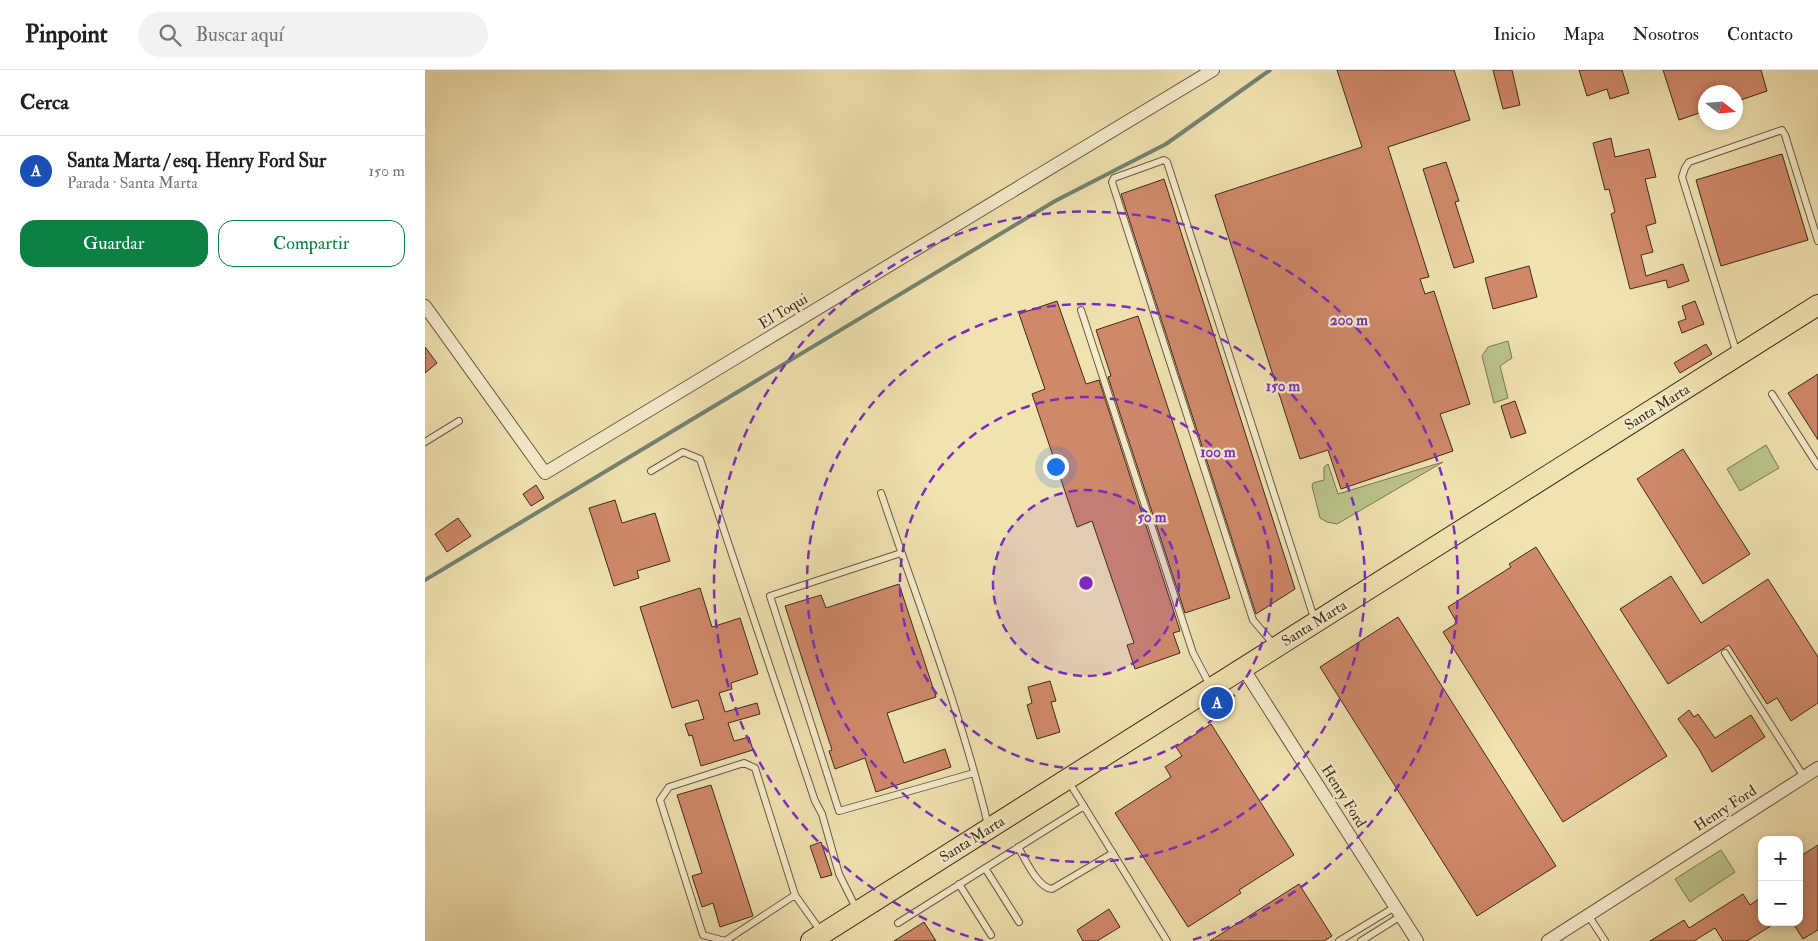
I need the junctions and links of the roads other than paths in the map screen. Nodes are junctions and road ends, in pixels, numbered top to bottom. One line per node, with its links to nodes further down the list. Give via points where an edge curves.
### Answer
1 (1213, 70): 4 (street, El Toqui, via 545,473)
2 (1818, 241): 6 (lane, via 1782,130 1689,162 1682,177)
3 (1818, 305): 6 (main road, Santa Marta)
4 (425, 306)
5 (1081, 310): 18 (lane, via 1193,653)
6 (1737, 356): 14 (main road, Santa Marta)
7 (1772, 394): 10 (lane)
8 (459, 421): 9 (lane)
9 (425, 442)
10 (1818, 466)
11 (651, 471): 30 (lane, via 683,452 700,459 822,814 839,874)
12 (881, 493): 13 (lane)
13 (901, 553): 20 (lane); 20 (lane, via 770,596 839,810)
14 (1315, 622): 15 (main road, Santa Marta); 15 (lane, via 1167,162 1164,160 1114,178 1112,182 1253,620)
15 (1276, 647): 17 (main road, Santa Marta)
16 (1725, 653): 21 (lane)
17 (1243, 668): 18 (main road, Santa Marta); 31 (street, Henry Ford)
18 (1211, 688): 22 (main road, Santa Marta)
19 (1818, 768): 21 (street, Henry Ford)
20 (974, 772): 24 (lane)
21 (1804, 777): 32 (street, Henry Ford)
22 (1067, 778): 23 (lane); 24 (main road, Santa Marta)
23 (1084, 806): 25 (lane); 26 (lane)
24 (989, 828): 30 (main road, Santa Marta)
25 (1018, 847): 26 (lane, via 1041,884 1048,889); 27 (lane)
26 (1113, 853): 38 (lane)
27 (985, 868): 28 (lane); 33 (lane)
28 (959, 884): 34 (lane); 35 (lane)
29 (795, 895): 36 (lane); 37 (lane); 37 (lane, via 755,768 744,763 669,787 660,800 703,935)
30 (858, 911): 36 (main road, Santa Marta)
31 (1398, 912): 39 (lane); 40 (lane); 41 (street, Henry Ford)
32 (1588, 915): 42 (street, Henry Ford); 43 (lane)
33 (1019, 922)
34 (898, 923)
35 (991, 936)
36 (817, 937)
37 (725, 941)
38 (1167, 941)
39 (1339, 941)
40 (1361, 941)
41 (1417, 941)
42 (1548, 941)
43 (1605, 941)

